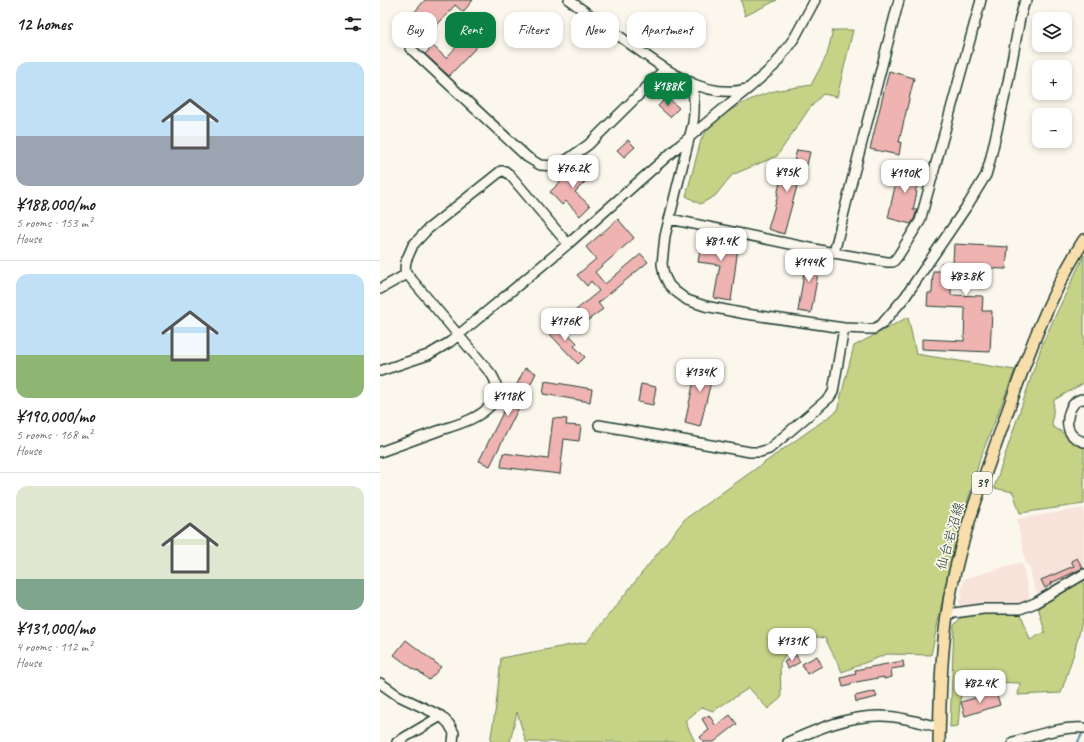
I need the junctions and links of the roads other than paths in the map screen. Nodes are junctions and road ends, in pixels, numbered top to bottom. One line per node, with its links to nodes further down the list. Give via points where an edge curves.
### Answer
1 (569, 0): 7 (street)
2 (816, 0): 9 (street, via 795,37 774,66)
3 (899, 0): 14 (street)
4 (981, 0): 14 (street, via 920,221 893,262)
5 (1027, 0): 17 (street, via 1020,18 990,161 981,184 890,316 874,329)
6 (410, 48): 7 (street, via 527,157 547,166 561,164 588,145)
7 (665, 69): 8 (street)
8 (691, 82): 9 (street, via 727,92); 10 (street, via 695,107)
9 (750, 88): 10 (street)
10 (690, 137): 11 (street); 13 (street)
11 (670, 219): 14 (street); 17 (street, via 662,264 664,275 675,291 687,300 746,314)
12 (1084, 240): 25 (main road, 仙台岩沼線 / 39, via 1044,313 1015,390 975,502 956,569)
13 (568, 244): 15 (street, via 510,175 501,171 428,229 413,245 406,261); 18 (street)
14 (834, 253)
15 (407, 274): 16 (street); 18 (street)
16 (380, 289)
17 (844, 328): 21 (street, via 830,397 769,449 750,452)
18 (457, 335): 19 (street, via 428,355); 23 (street, via 496,380 497,393 491,405 481,414)
19 (380, 371)
20 (1084, 399): 22 (street, via 1075,401 1067,420 1072,436)
21 (599, 424)
22 (1084, 442)
23 (380, 452)
24 (1084, 574): 25 (street, via 1020,609 983,609)
25 (947, 614): 28 (main road, 仙台岩沼線 / 39)
26 (380, 683): 27 (street)
27 (441, 716): 30 (street); 31 (street, via 454,734)
28 (939, 727): 32 (street, via 898,718 874,716 840,722); 33 (main road, 仙台岩沼線 / 39)
29 (1084, 728): 34 (street, via 1037,734)
30 (397, 742)
31 (453, 742)
32 (788, 742)
33 (938, 742)
34 (1013, 742)

